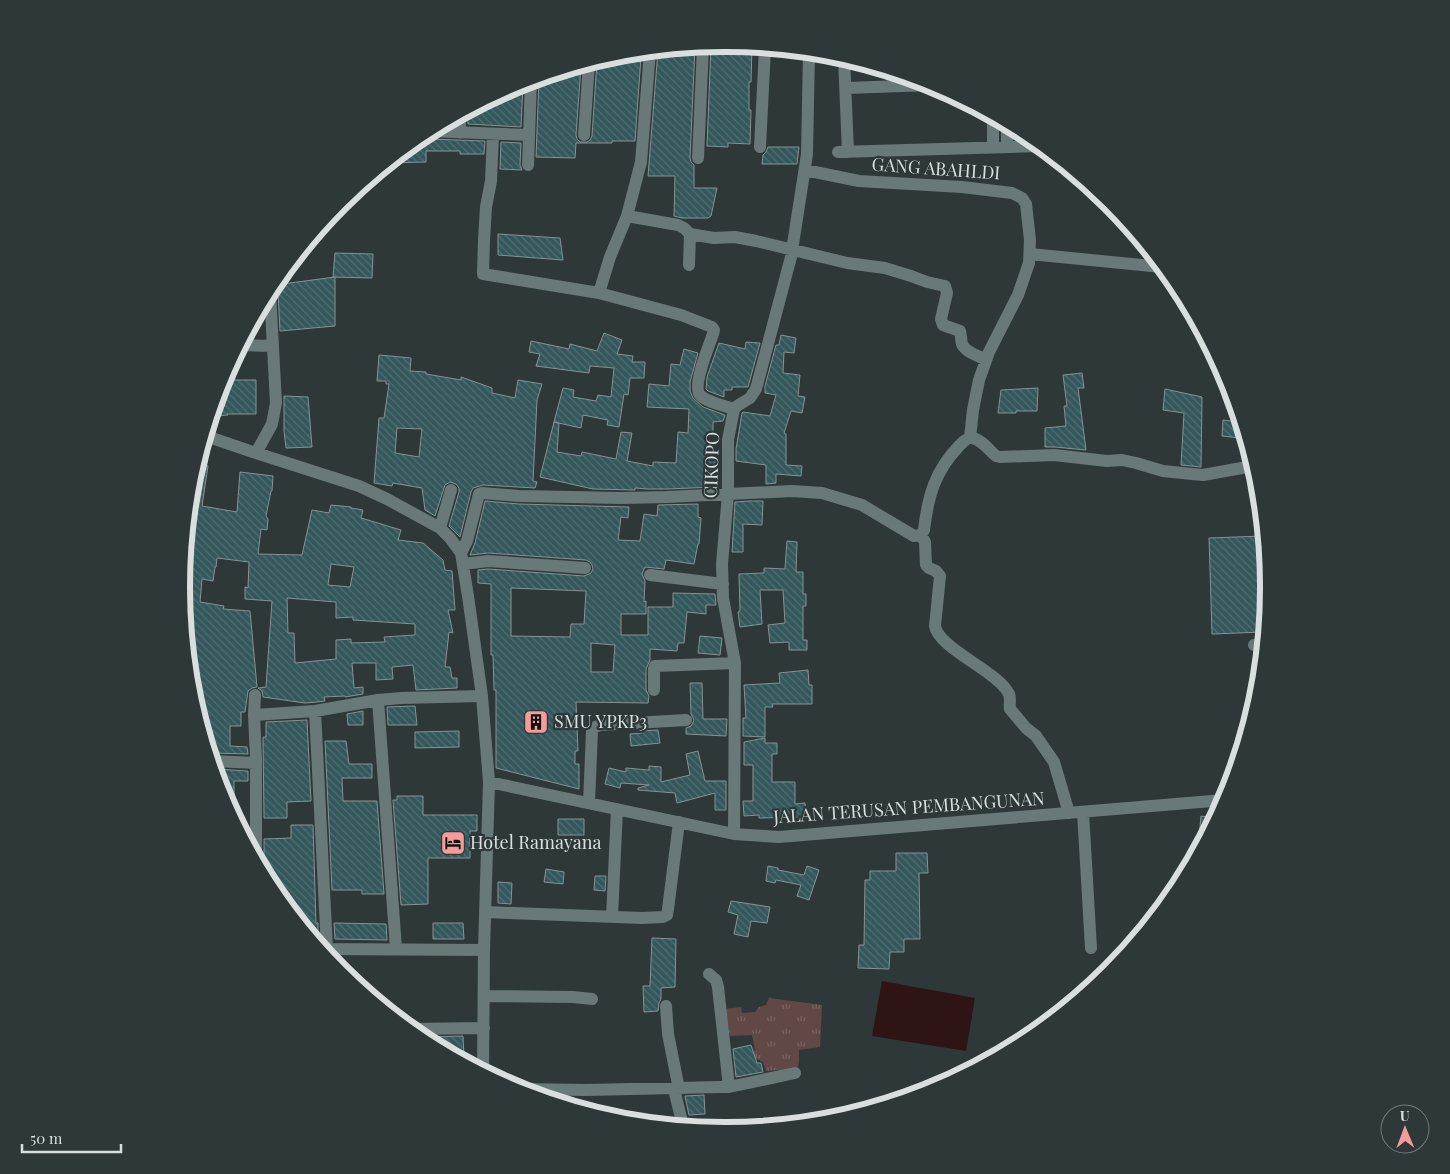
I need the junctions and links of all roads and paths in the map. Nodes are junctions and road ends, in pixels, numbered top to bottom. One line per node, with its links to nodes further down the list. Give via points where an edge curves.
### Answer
1 (703, 53): 22 (street)
2 (765, 54): 18 (street)
3 (649, 58): 25 (street, via 641,162)
4 (809, 59): 24 (street, CIKOPO)
5 (845, 67): 8 (street)
6 (588, 71): 17 (street)
7 (910, 86): 8 (street)
8 (846, 88): 21 (street, via 843,152)
9 (530, 89): 16 (street)
10 (460, 123): 13 (street)
11 (993, 125): 21 (street)
12 (445, 132): 13 (street)
13 (460, 133): 15 (street)
14 (1006, 133): 19 (street)
15 (493, 134): 16 (street); 31 (street, via 484,274)
16 (529, 135): 23 (street)
17 (584, 135)
18 (760, 146)
19 (1007, 146): 20 (street); 21 (street)
20 (1026, 146)
21 (993, 147)
22 (698, 158)
23 (528, 164)
24 (805, 170): 27 (street, CIKOPO); 28 (street, GANG ABAHLDI, via 859,181 1012,193 1026,204)
25 (627, 216): 26 (street, via 678,225); 31 (street)
26 (690, 234): 27 (street, via 735,237); 29 (street)
27 (792, 250): 35 (street, via 885,268 945,286 947,293 941,323 960,331 964,347); 36 (street, CIKOPO, via 756,389 750,398)
28 (1030, 254): 30 (street); 35 (street, GANG ABAHLDI, via 1018,295)
29 (689, 265)
30 (1152, 266)
31 (598, 293): 36 (street, via 681,315 712,327 714,330 698,389 700,395 708,400)
32 (270, 307): 34 (street)
33 (249, 346): 34 (street)
34 (273, 346): 39 (street, via 276,403 272,424)
35 (986, 360): 38 (street, GANG ABAHLDI, via 979,380)
36 (734, 409): 42 (street, CIKOPO, via 728,440)
37 (212, 438): 39 (street)
38 (970, 438): 40 (street, via 1000,457 1054,455 1122,460 1163,471 1192,474); 44 (street, via 953,453 934,481)
39 (256, 453): 43 (street, via 359,486)
40 (1245, 467)
41 (451, 490): 43 (street)
42 (728, 494): 44 (street, via 822,493 862,505 914,536); 45 (street, via 621,498 482,493 479,494); 48 (street, CIKOPO)
43 (440, 528): 45 (street)
44 (921, 535): 64 (street, via 926,542 926,565 940,576 937,633 1008,692 1010,709 1036,736 1054,762)
45 (462, 559): 46 (street); 52 (street)
46 (585, 568)
47 (650, 575): 48 (street)
48 (723, 584): 49 (street, CIKOPO)
49 (735, 663): 50 (street, via 655,666); 66 (street, CIKOPO)
50 (654, 690)
51 (255, 695): 55 (street)
52 (482, 696): 53 (street); 59 (street)
53 (378, 700): 54 (street); 73 (street)
54 (315, 711): 55 (street); 70 (street)
55 (254, 715): 58 (street)
56 (686, 720): 61 (street, via 593,728)
57 (220, 761): 58 (street)
58 (256, 763): 67 (street)
59 (489, 782): 61 (street, JALAN TERUSAN PEMBANGUNAN); 68 (street)
60 (1215, 801): 63 (street, JALAN TERUSAN PEMBANGUNAN)
61 (589, 804): 62 (street, JALAN TERUSAN PEMBANGUNAN)
62 (617, 809): 65 (street, JALAN TERUSAN PEMBANGUNAN); 69 (street)
63 (1083, 812): 64 (street, JALAN TERUSAN PEMBANGUNAN); 71 (street)
64 (1069, 813): 66 (street, JALAN TERUSAN PEMBANGUNAN, via 779,837)
65 (679, 822): 66 (street, JALAN TERUSAN PEMBANGUNAN); 69 (street, via 667,915)
66 (734, 834)
67 (256, 842)
68 (485, 912): 69 (street); 74 (street)
69 (612, 917)
70 (325, 941)
71 (1091, 948)
72 (332, 949): 73 (street)
73 (396, 949): 74 (street)
74 (484, 950): 76 (street)
75 (709, 974): 83 (street, via 718,987)
76 (484, 996): 77 (street); 79 (street)
77 (592, 999)
78 (666, 1006): 85 (street)
79 (484, 1028): 80 (street); 81 (street)
80 (425, 1029)
81 (483, 1063)
82 (795, 1073): 83 (street)
83 (730, 1087): 85 (street)
84 (543, 1089): 85 (street)
85 (676, 1089): 86 (street)
86 (682, 1119)

